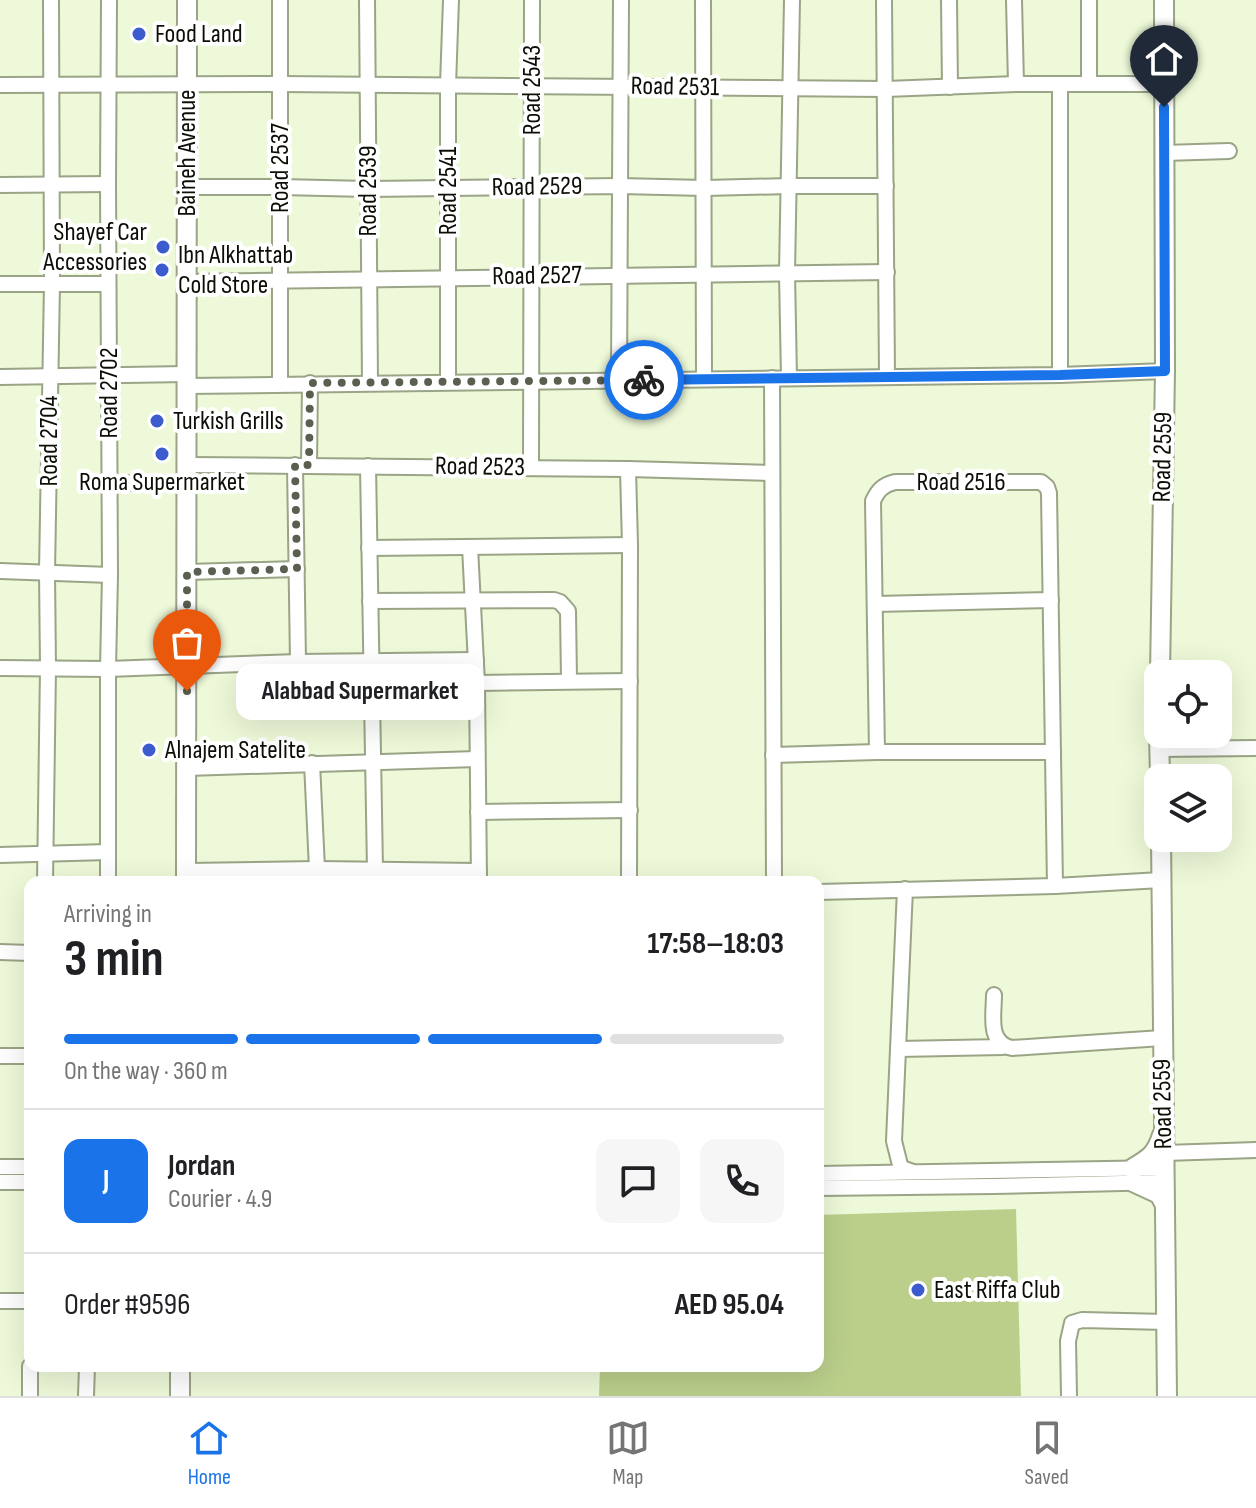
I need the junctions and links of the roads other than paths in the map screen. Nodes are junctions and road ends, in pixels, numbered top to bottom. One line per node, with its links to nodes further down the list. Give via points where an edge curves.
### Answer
1 (51, 0): 16 (street, Road 2704)
2 (109, 0): 17 (street, Road 2702)
3 (187, 0): 18 (street, Baineh Avenue)
4 (280, 0): 19 (street, Road 2537)
5 (367, 0): 25 (street, Road 2539)
6 (451, 0): 26 (street, Road 2541)
7 (532, 0): 27 (street, Road 2543)
8 (621, 0): 28 (street)
9 (703, 0): 30 (street)
10 (792, 0): 31 (street)
11 (884, 0): 32 (street)
12 (949, 0): 29 (street)
13 (1014, 0): 20 (street)
14 (1089, 0): 22 (street)
15 (1164, 0): 23 (street, Road 2559)
16 (50, 84): 17 (street, Road 2531); 24 (street, Road 2531); 35 (street, Road 2704)
17 (108, 84): 18 (street, Road 2531); 36 (street, Road 2702)
18 (187, 84): 19 (street, Road 2531); 41 (street, Baineh Avenue)
19 (280, 84): 25 (street, Road 2531); 42 (street, Road 2537)
20 (1016, 84): 21 (street, Road 2531); 29 (street, Road 2531)
21 (1060, 84): 22 (street, Road 2531); 60 (street)
22 (1089, 84): 23 (street, Road 2531)
23 (1164, 84): 34 (street, Road 2559)
24 (0, 85)
25 (368, 85): 26 (street, Road 2531); 46 (street, Road 2539)
26 (448, 85): 27 (street, Road 2531); 44 (street, Road 2541)
27 (531, 86): 28 (street, Road 2531); 43 (street, Road 2543)
28 (621, 87): 30 (street, Road 2531); 38 (street)
29 (950, 87): 32 (street, Road 2531)
30 (704, 88): 31 (street, Road 2531); 45 (street)
31 (791, 88): 32 (street, Road 2531); 39 (street)
32 (886, 89): 40 (street)
33 (1229, 151): 34 (street)
34 (1164, 153): 59 (street, Road 2559)
35 (51, 184): 36 (street); 37 (street); 57 (street, Road 2704)
36 (108, 184): 58 (street, Road 2702)
37 (0, 185)
38 (620, 186): 43 (street, Road 2529); 45 (street, Road 2529); 50 (street)
39 (789, 186): 40 (street, Road 2529); 45 (street, Road 2529); 48 (street)
40 (886, 186): 47 (street)
41 (187, 187): 42 (street, Road 2529); 55 (street, Baineh Avenue)
42 (280, 187): 46 (street, Road 2529); 54 (street, Road 2537)
43 (531, 187): 44 (street, Road 2529); 51 (street, Road 2543)
44 (448, 188): 46 (street, Road 2529); 52 (street, Road 2541)
45 (705, 188): 49 (street)
46 (368, 189): 53 (street, Road 2539)
47 (887, 272): 48 (street, Road 2527); 64 (street)
48 (787, 273): 49 (street, Road 2527); 66 (street)
49 (704, 274): 50 (street, Road 2527); 67 (street)
50 (620, 275): 51 (street, Road 2527); 69 (street)
51 (531, 276): 52 (street, Road 2527); 70 (street, Road 2543)
52 (448, 278): 53 (street, Road 2527); 71 (street, Road 2541)
53 (369, 279): 54 (street, Road 2527); 73 (street, Road 2539)
54 (280, 280): 55 (street, Road 2527); 74 (street, Road 2537)
55 (187, 282): 68 (street, Baineh Avenue)
56 (0, 284): 57 (street)
57 (52, 284): 58 (street); 61 (street, Road 2704)
58 (108, 284): 63 (street, Road 2702)
59 (1165, 371): 60 (street); 95 (street, Road 2559)
60 (1060, 375): 64 (street)
61 (49, 376): 62 (street); 63 (street); 87 (street, Road 2704)
62 (0, 377)
63 (109, 377): 68 (street); 81 (street, Road 2702)
64 (887, 377): 66 (street)
65 (772, 378): 66 (street); 67 (street); 79 (street)
66 (789, 378)
67 (704, 379): 69 (street)
68 (187, 380): 74 (street); 80 (street, Baineh Avenue)
69 (619, 380): 70 (street)
70 (531, 381): 71 (street); 77 (street, Road 2543)
71 (448, 382): 73 (street)
72 (310, 383): 73 (street); 74 (street); 75 (street)
73 (370, 383)
74 (280, 384)
75 (302, 465): 76 (street, Road 2523); 80 (street, Road 2523); 85 (street)
76 (368, 466): 77 (street, Road 2523); 84 (street)
77 (531, 468): 78 (street, Road 2523)
78 (628, 469): 79 (street, Road 2523); 82 (street)
79 (772, 473): 109 (street)
80 (187, 474): 81 (street, Road 2523); 88 (street, Baineh Avenue)
81 (110, 483): 89 (street, Road 2702)
82 (630, 545): 83 (street); 103 (street)
83 (470, 547): 84 (street); 92 (street)
84 (369, 548): 91 (street)
85 (297, 569): 88 (street); 97 (street)
86 (0, 571): 87 (street)
87 (47, 572): 89 (street); 100 (street, Road 2704)
88 (187, 572): 98 (street, Baineh Avenue)
89 (110, 575): 101 (street, Road 2702)
90 (1051, 600): 93 (street); 93 (street, Road 2516, via 1049,493 1041,482 895,482 877,491 873,501); 108 (street, Road 2516)
91 (370, 601): 92 (street); 96 (street)
92 (473, 602): 94 (street); 102 (street, via 554,600 565,606)
93 (875, 604): 107 (street, Road 2516)
94 (476, 660): 96 (street); 104 (street)
95 (1160, 660)
96 (371, 661): 97 (street); 111 (street)
97 (298, 662): 98 (street)
98 (186, 666): 101 (street); 113 (street, Baineh Avenue)
99 (0, 668): 100 (street)
100 (48, 668): 101 (street); 118 (street, Road 2704)
101 (108, 669): 116 (street, Road 2702)
102 (569, 680): 103 (street); 104 (street)
103 (630, 681): 114 (street)
104 (477, 683): 110 (street)
105 (1232, 746): 106 (street)
106 (1256, 748)
107 (877, 752): 108 (street); 109 (street)
108 (1053, 752): 130 (street, Road 2516)
109 (773, 755): 128 (street)
110 (477, 759): 111 (street); 115 (street)
111 (372, 761): 112 (street); 121 (street)
112 (312, 763): 113 (street); 120 (street)
113 (187, 768): 124 (street, Baineh Avenue)
114 (630, 810): 115 (street); 127 (street)
115 (478, 812): 126 (street)
116 (108, 852): 118 (street); 123 (street, Road 2702)
117 (1161, 852): 129 (street, Road 2559)
118 (45, 854): 119 (street); 122 (street, Road 2704)
119 (0, 855)
120 (317, 869): 121 (street); 124 (street)
121 (375, 870): 125 (street)
122 (45, 876)
123 (108, 876)
124 (186, 876)
125 (464, 876)
126 (479, 876)
127 (629, 876)
128 (774, 876)
129 (1161, 880): 130 (street); 136 (street, Road 2559)
130 (1055, 886): 131 (street)
131 (905, 889): 132 (street); 138 (street)
132 (824, 892)
133 (0, 952): 134 (street)
134 (24, 953)
135 (994, 995): 137 (street, via 994,1032)
136 (1162, 1038): 137 (street); 141 (street, Road 2559)
137 (1003, 1047): 138 (street)
138 (898, 1049): 142 (street)
139 (0, 1056): 140 (street)
140 (24, 1056)
141 (1164, 1129): 146 (street, Road 2559); 150 (street, via 1157,1149)
142 (894, 1141): 147 (street, via 902,1168); 148 (street, via 886,1161)
143 (1256, 1150): 146 (street)
144 (0, 1167): 145 (street)
145 (24, 1167)
146 (1165, 1168): 150 (street); 155 (street, Road 2559)
147 (915, 1172): 150 (street); 151 (street)
148 (871, 1173): 149 (street); 151 (street)
149 (824, 1174)
150 (1133, 1175): 151 (street, via 994,1186); 155 (street)
151 (892, 1180): 154 (street)
152 (0, 1182): 153 (street)
153 (24, 1182)
154 (824, 1187)
155 (1165, 1205): 158 (street, Road 2559)
156 (0, 1301): 157 (street)
157 (24, 1301)
158 (1166, 1322): 165 (street, via 1072,1323); 166 (street, Road 2559)
159 (30, 1372): 162 (street)
160 (87, 1372): 163 (street)
161 (180, 1372): 164 (street)
162 (30, 1396)
163 (86, 1396)
164 (180, 1396)
165 (1069, 1396)
166 (1167, 1396)

